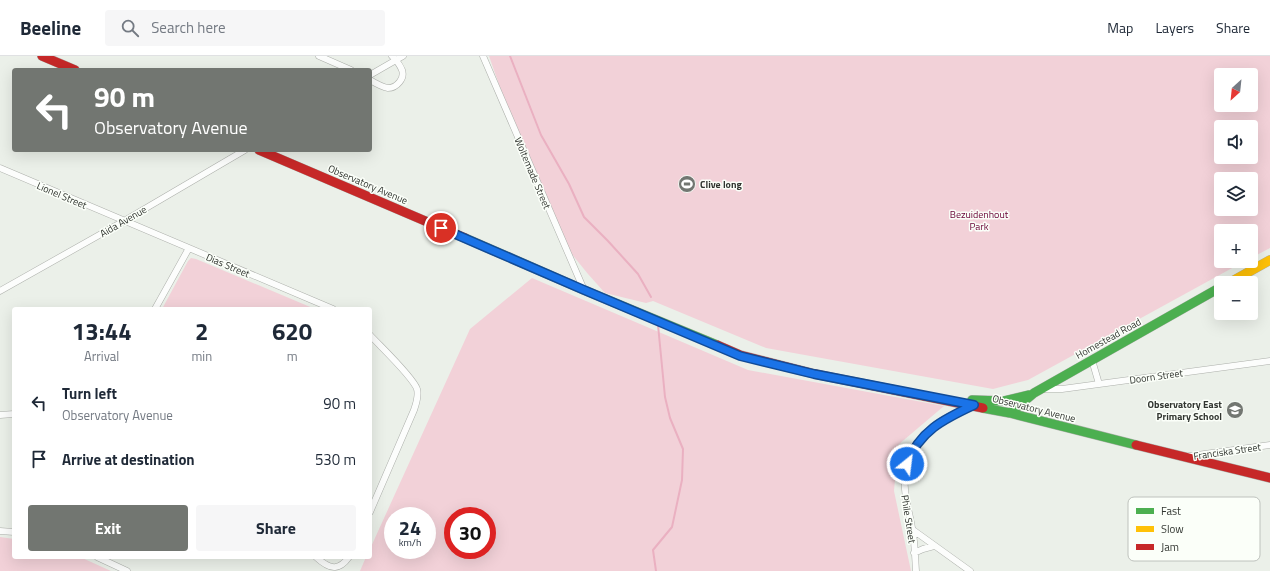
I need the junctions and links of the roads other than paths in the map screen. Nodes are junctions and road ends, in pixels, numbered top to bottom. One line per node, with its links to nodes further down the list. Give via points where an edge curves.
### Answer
1 (42, 56): 6 (main road)
2 (319, 56): 7 (street)
3 (402, 56): 5 (street)
4 (483, 56): 17 (street, Woltemade Street)
5 (394, 58): 8 (street); 9 (street, via 403,73 398,84 388,88)
6 (70, 68)
7 (346, 68)
8 (372, 74)
9 (372, 81)
10 (242, 152): 13 (street, Aida Avenue)
11 (264, 152): 17 (main road, Observatory Avenue)
12 (0, 168): 13 (street, Lionel Street)
13 (124, 221): 14 (street, Dias Street); 18 (street, Aida Avenue)
14 (189, 248): 20 (street); 21 (street, Dias Street)
15 (1270, 260): 16 (main road)
16 (1241, 276)
17 (584, 290): 27 (main road, Observatory Avenue, via 740,356 814,374)
18 (0, 291)
19 (1214, 291): 23 (main road, Homestead Road)
20 (156, 307)
21 (327, 307)
22 (372, 337): 35 (street, via 411,380 418,391 418,397)
23 (1092, 360): 25 (street); 26 (main road, Homestead Road)
24 (1270, 361): 25 (street, Doorn Street)
25 (1099, 384): 26 (street, Doorn Street)
26 (1038, 391): 27 (main road, via 1004,401); 29 (main road, Homestead Road)
27 (951, 400): 28 (main road, Observatory Avenue)
28 (974, 405): 29 (main road, Observatory Avenue); 36 (street, Phile Street, via 938,422 910,455 904,489)
29 (1010, 413): 33 (main road, Observatory Avenue)
30 (12, 414): 31 (street)
31 (0, 415)
32 (1270, 445): 33 (street, Franciska Street)
33 (1184, 457): 34 (main road, Observatory Avenue)
34 (1270, 478)
35 (372, 507)
36 (912, 530): 39 (street); 40 (street, Phile Street)
37 (0, 531): 38 (street)
38 (12, 532)
39 (934, 546): 40 (street); 46 (street)
40 (914, 553): 45 (street, Phile Street)
41 (101, 559): 44 (street)
42 (318, 559): 43 (street, via 333,570 343,568)
43 (348, 559)
44 (127, 571)
45 (916, 571)
46 (970, 571)

